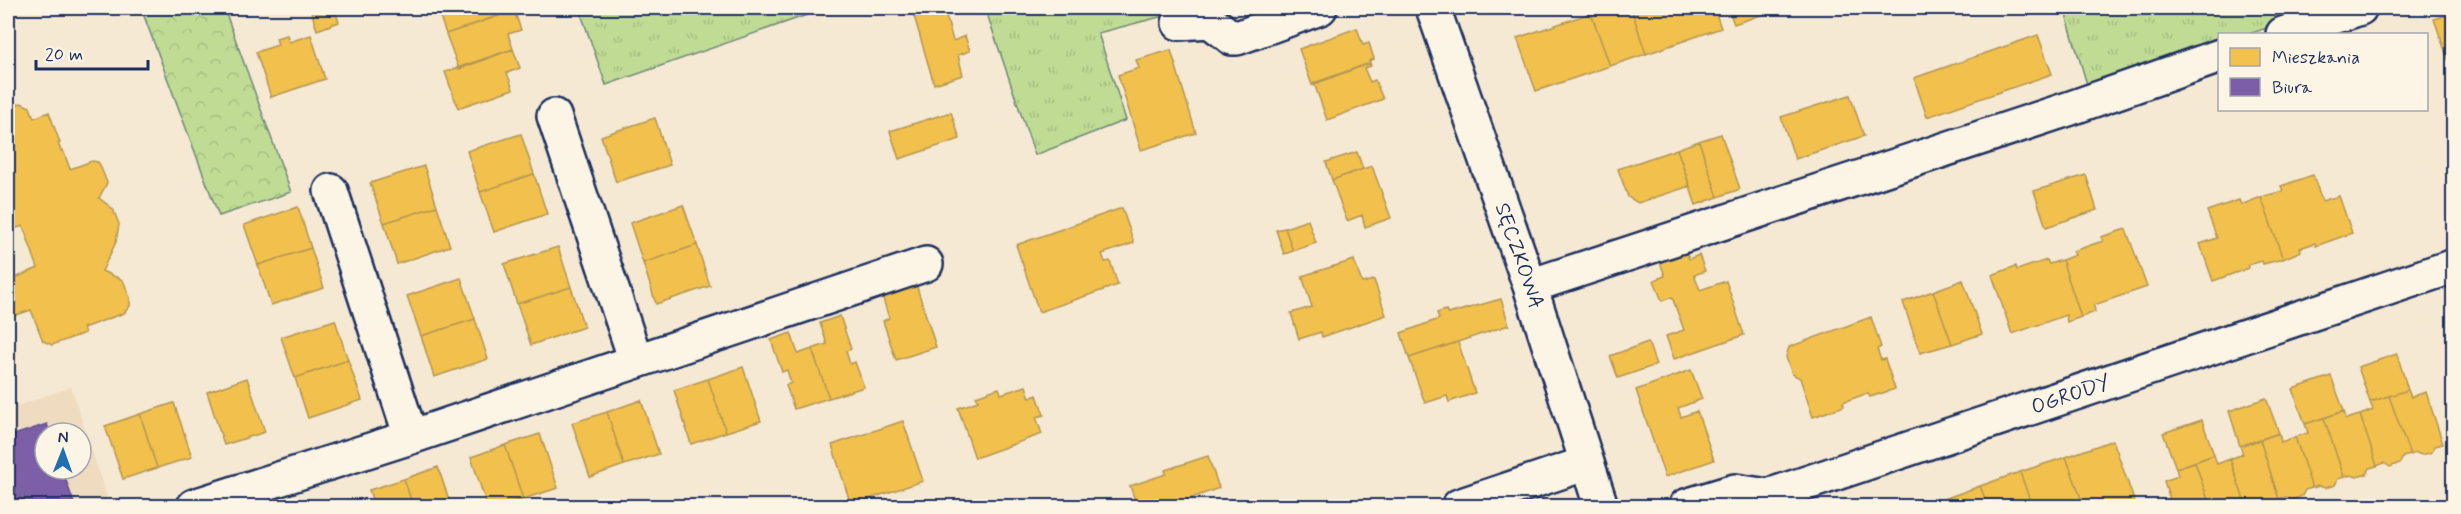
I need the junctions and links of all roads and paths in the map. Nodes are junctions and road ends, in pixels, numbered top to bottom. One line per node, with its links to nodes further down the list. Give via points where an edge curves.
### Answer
1 (1320, 8): 4 (street, via 1237,38 1210,21)
2 (1433, 8): 11 (street, SĘCZKOWA)
3 (2360, 8): 5 (street)
4 (1179, 23)
5 (2286, 33)
6 (2218, 57): 11 (street)
7 (554, 116): 12 (street)
8 (331, 191): 13 (street)
9 (926, 264): 12 (street)
10 (2454, 266): 18 (street, OGRODY, via 1768,496 1735,490)
11 (1530, 286): 14 (street, SĘCZKOWA)
12 (636, 361): 13 (street)
13 (411, 436): 15 (street)
14 (1587, 463): 16 (street); 17 (street, SĘCZKOWA)
15 (194, 507)
16 (1459, 507)
17 (1601, 507)
18 (1686, 507)

